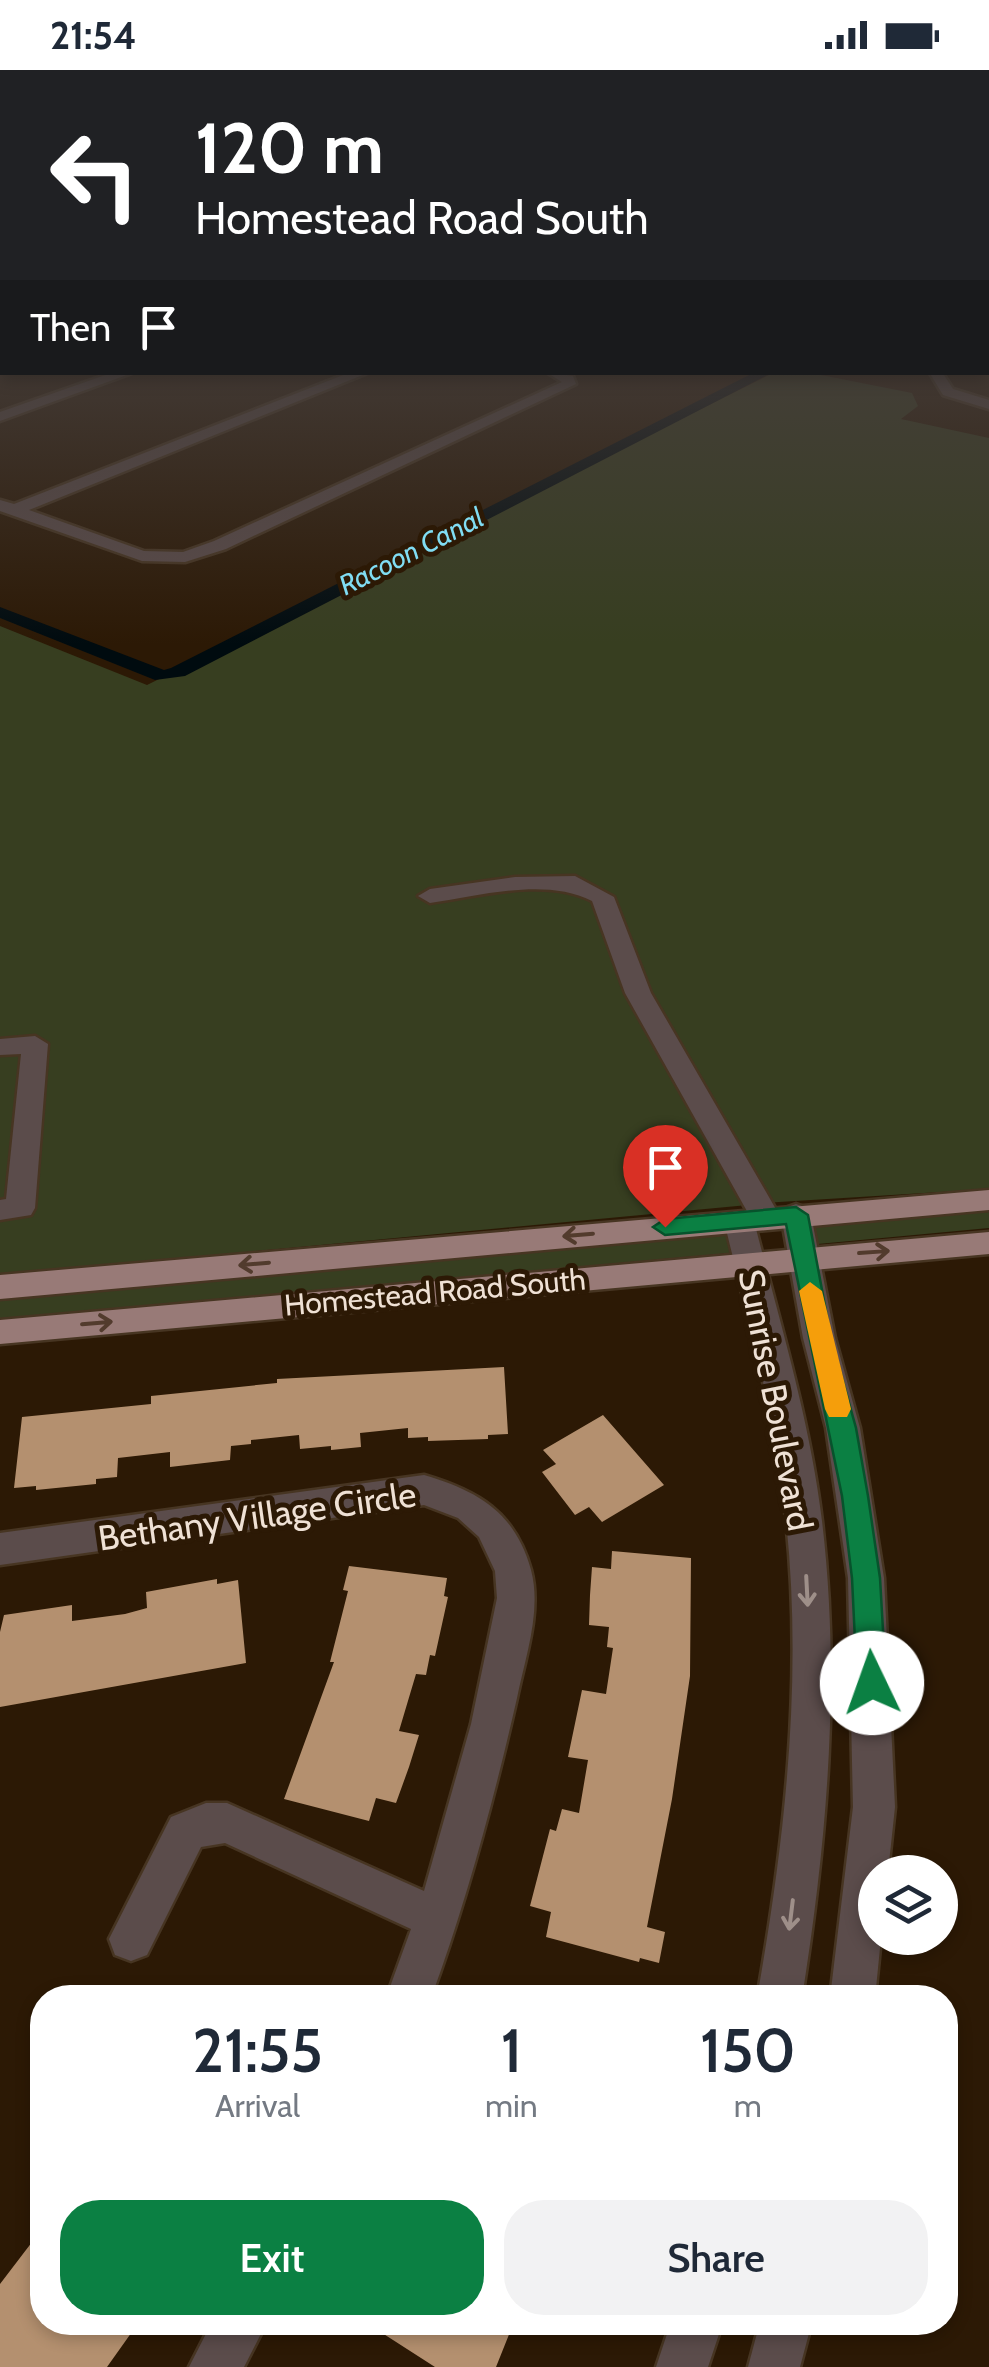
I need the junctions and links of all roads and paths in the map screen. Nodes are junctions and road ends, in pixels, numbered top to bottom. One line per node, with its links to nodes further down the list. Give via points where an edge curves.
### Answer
1 (210, 430): 3 (street)
2 (473, 430): 3 (street, via 185,557 142,556)
3 (7, 507)
4 (430, 896): 8 (street, via 575,883 602,897 638,993)
5 (0, 1047): 7 (street, via 35,1044 20,1208)
6 (989, 1200): 8 (main road, Homestead Road South)
7 (0, 1210)
8 (767, 1218): 10 (street, Sunrise Boulevard); 11 (street, Sunrise Boulevard); 12 (main road, Homestead Road South, one-way to 12)
9 (989, 1243): 10 (main road, Homestead Road South, one-way to 9)
10 (804, 1258): 11 (main road, Homestead Road South); 19 (street, Sunrise Boulevard, via 843,1428 866,1578 874,1807)
11 (749, 1263): 13 (main road, Homestead Road South, one-way to 11); 18 (street, Sunrise Boulevard, one-way to 18, via 801,1504 810,1663 805,1801)
12 (0, 1287)
13 (0, 1332)
14 (0, 1549): 15 (street, Bethany Village Circle, via 424,1490 466,1502 498,1534 514,1575 514,1609 484,1754)
15 (436, 1918): 16 (street, via 227,1823 206,1822 186,1832); 17 (street, Bethany Village Circle)
16 (131, 1939)
17 (413, 1985)
18 (781, 1985)
19 (853, 1985)
20 (234, 2335): 23 (street)
21 (692, 2335): 24 (street)
22 (783, 2335): 25 (street)
23 (214, 2367)
24 (682, 2367)
25 (774, 2367)

